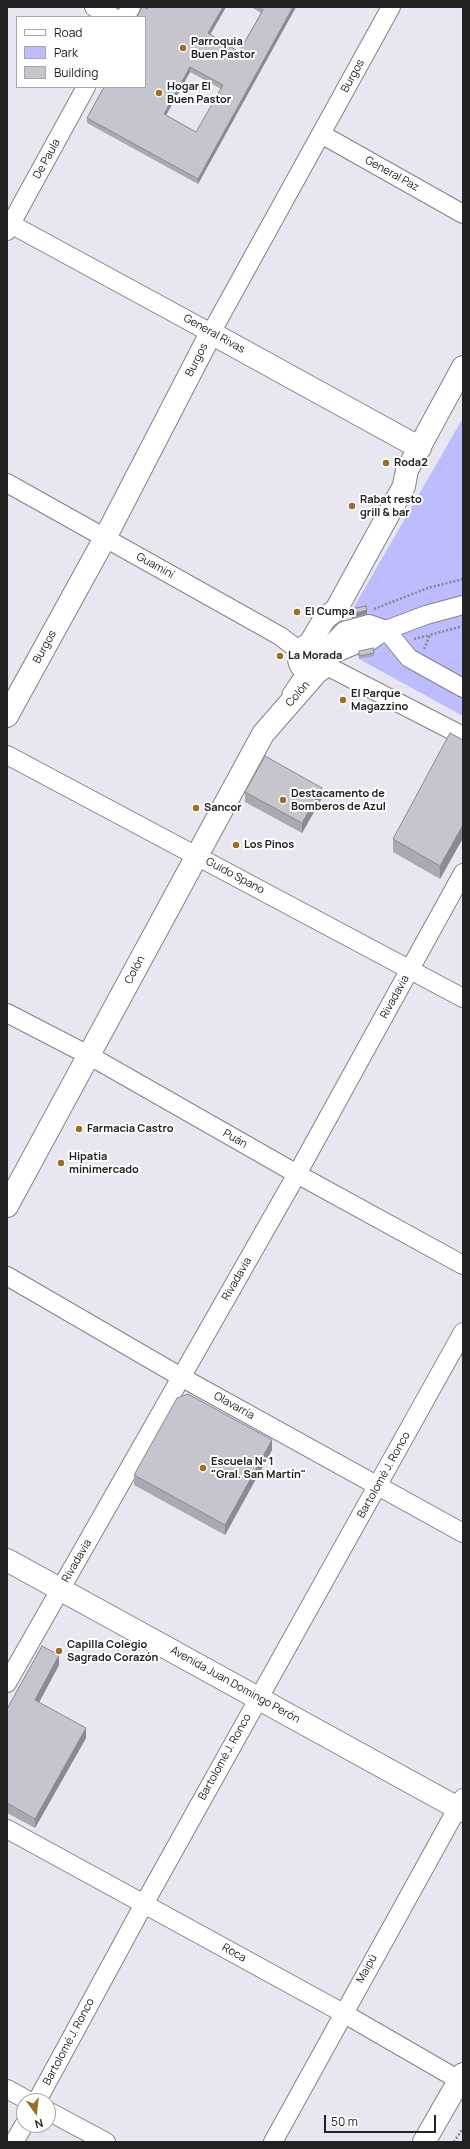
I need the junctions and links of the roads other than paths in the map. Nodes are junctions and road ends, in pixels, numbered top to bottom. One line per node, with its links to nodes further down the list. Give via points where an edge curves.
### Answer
1 (94, 7): 4 (street)
2 (131, 7): 5 (street)
3 (391, 7): 7 (street, Burgos)
4 (111, 16)
5 (126, 16)
6 (85, 88): 9 (street, De Paula)
7 (321, 134): 8 (street, General Paz); 10 (street, Burgos)
8 (463, 214)
9 (8, 226): 10 (street, General Rivas)
10 (211, 333): 13 (main road, General Rivas); 16 (main road, Burgos)
11 (463, 367): 13 (main road)
12 (463, 392): 15 (main road, via 417,474)
13 (420, 448): 15 (main road, via 407,470)
14 (7, 483): 16 (street, Guaminí)
15 (404, 486): 19 (main road, Colón, via 336,610 335,624)
16 (105, 538): 19 (street, Guaminí); 21 (main road, Burgos)
17 (463, 605): 18 (street)
18 (386, 630): 19 (street, via 370,641); 20 (street, via 409,658)
19 (316, 657): 22 (street, Guaminí); 24 (main road, Colón, via 263,734)
20 (463, 688)
21 (7, 716)
22 (463, 736)
23 (7, 755): 24 (street, Guido Spano)
24 (196, 855): 26 (street, Guido Spano); 29 (main road, Colón)
25 (463, 873): 26 (street, Rivadavia)
26 (410, 970): 27 (street, Guido Spano); 30 (street, Rivadavia)
27 (463, 998)
28 (7, 1013): 29 (street, Puán)
29 (90, 1056): 30 (street, Puán); 31 (main road, Colón)
30 (297, 1174): 32 (street, Puán); 35 (street, Rivadavia)
31 (7, 1206)
32 (463, 1265)
33 (7, 1276): 35 (street, Olavarría)
34 (463, 1332): 36 (street, Bartolomé J. Ronco)
35 (181, 1377): 36 (street, Olavarría); 39 (street, Rivadavia)
36 (379, 1485): 37 (street, Olavarría); 41 (street, Bartolomé J. Ronco)
37 (463, 1533)
38 (7, 1560): 39 (main road, Avenida Juan Domingo Perón)
39 (61, 1589): 40 (street, Rivadavia); 41 (main road, Avenida Juan Domingo Perón)
40 (7, 1684)
41 (258, 1698): 42 (main road, Avenida Juan Domingo Perón); 44 (street, Bartolomé J. Ronco)
42 (461, 1806): 45 (street, Maipú)
43 (7, 1829): 44 (street, Roca)
44 (144, 1904): 45 (street, Roca); 48 (street, Bartolomé J. Ronco)
45 (343, 2013): 46 (street, Roca); 54 (street, Maipú)
46 (461, 2077): 55 (main road)
47 (7, 2089): 49 (street)
48 (41, 2093)
49 (16, 2094)
50 (56, 2115): 53 (street)
51 (19, 2133): 52 (street)
52 (14, 2142)
53 (106, 2142)
54 (273, 2142)
55 (424, 2142)

